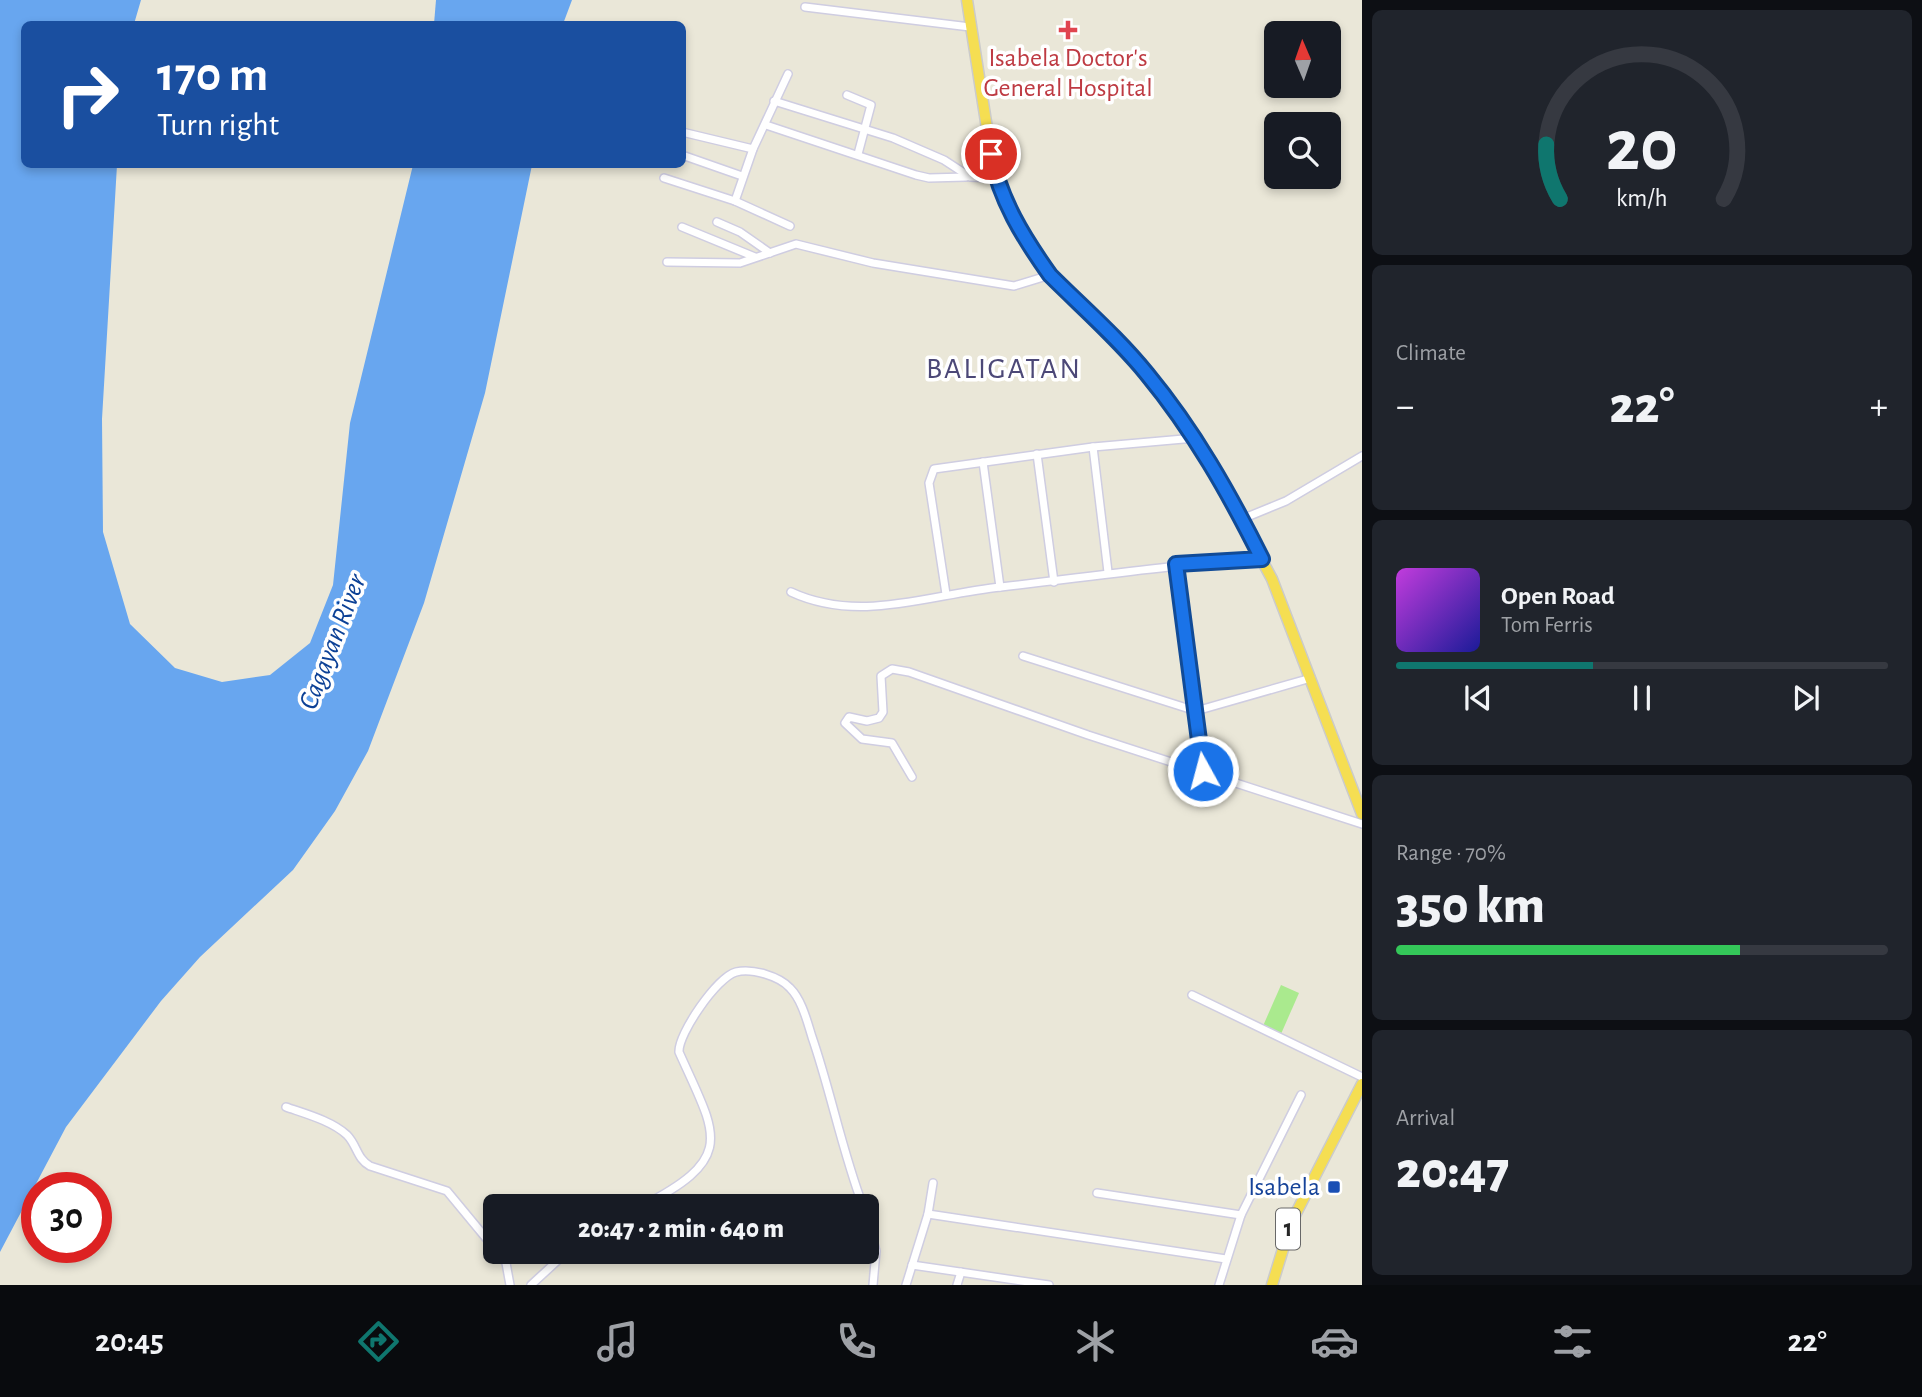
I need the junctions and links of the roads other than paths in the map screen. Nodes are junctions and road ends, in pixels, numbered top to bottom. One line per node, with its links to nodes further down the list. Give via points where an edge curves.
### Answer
1 (967, 0): 3 (highway)
2 (805, 7): 3 (street)
3 (970, 27): 16 (highway)
4 (788, 74): 6 (street)
5 (847, 94): 8 (street, via 872,105)
6 (775, 101): 7 (street); 8 (street)
7 (766, 125): 10 (street); 11 (street)
8 (865, 130): 11 (street); 14 (street, via 944,160)
9 (686, 133): 10 (street)
10 (753, 149): 13 (street)
11 (858, 154): 14 (street, via 929,178)
12 (686, 156): 13 (street)
13 (743, 176): 17 (street)
14 (970, 177): 16 (street)
15 (664, 178): 17 (street)
16 (996, 178): 24 (highway, via 1003,200)
17 (735, 201): 19 (street)
18 (717, 222): 21 (street)
19 (790, 226)
20 (682, 227): 22 (street)
21 (770, 253): 22 (street); 24 (street, via 804,245 1014,286)
22 (756, 257): 23 (street, via 740,263)
23 (667, 262)
24 (1050, 275): 25 (highway, via 1145,371)
25 (1195, 438): 26 (street); 30 (highway)
26 (1093, 447): 27 (street); 33 (street)
27 (1037, 454): 29 (street); 34 (street)
28 (1362, 456): 30 (street, via 1286,501)
29 (983, 462): 35 (street); 37 (street, via 934,469 929,477)
30 (1242, 519): 31 (highway)
31 (1262, 559): 32 (street); 39 (highway)
32 (1176, 564): 33 (street); 40 (street)
33 (1108, 572): 34 (street)
34 (1054, 582): 35 (street)
35 (1000, 587): 37 (street)
36 (792, 592): 37 (street, via 818,603 851,608 885,607)
37 (946, 594)
38 (1023, 656): 40 (street)
39 (1311, 678): 40 (street); 43 (highway)
40 (1196, 711): 41 (street)
41 (1203, 771): 42 (street, via 1088,736 909,672 887,670 881,676 879,718 849,717 845,723 862,739 892,743); 44 (street)
42 (912, 777)
43 (1362, 814)
44 (1362, 824)
45 (1192, 995): 46 (street)
46 (1362, 1077)
47 (1362, 1084): 71 (highway, 1, via 1291,1223)
48 (1301, 1095): 55 (street)
49 (286, 1107): 56 (street, via 341,1130 366,1164 447,1191)
50 (933, 1183): 54 (street)
51 (1097, 1193): 55 (street)
52 (661, 1194): 53 (street, via 694,1173 705,1160 712,1130 678,1043 692,1018 725,979 747,971 781,981 796,995)
53 (859, 1194)
54 (928, 1214): 57 (street); 61 (street)
55 (1241, 1216): 57 (street)
56 (483, 1234)
57 (1226, 1259): 70 (street)
58 (506, 1264): 64 (street)
59 (554, 1264): 65 (street)
60 (875, 1264): 66 (street)
61 (912, 1265): 62 (street); 67 (street)
62 (961, 1272): 63 (street); 68 (street)
63 (1008, 1282): 69 (street)
64 (510, 1285)
65 (531, 1285)
66 (873, 1285)
67 (906, 1285)
68 (957, 1285)
69 (1049, 1285)
70 (1219, 1285)
71 (1272, 1285)

